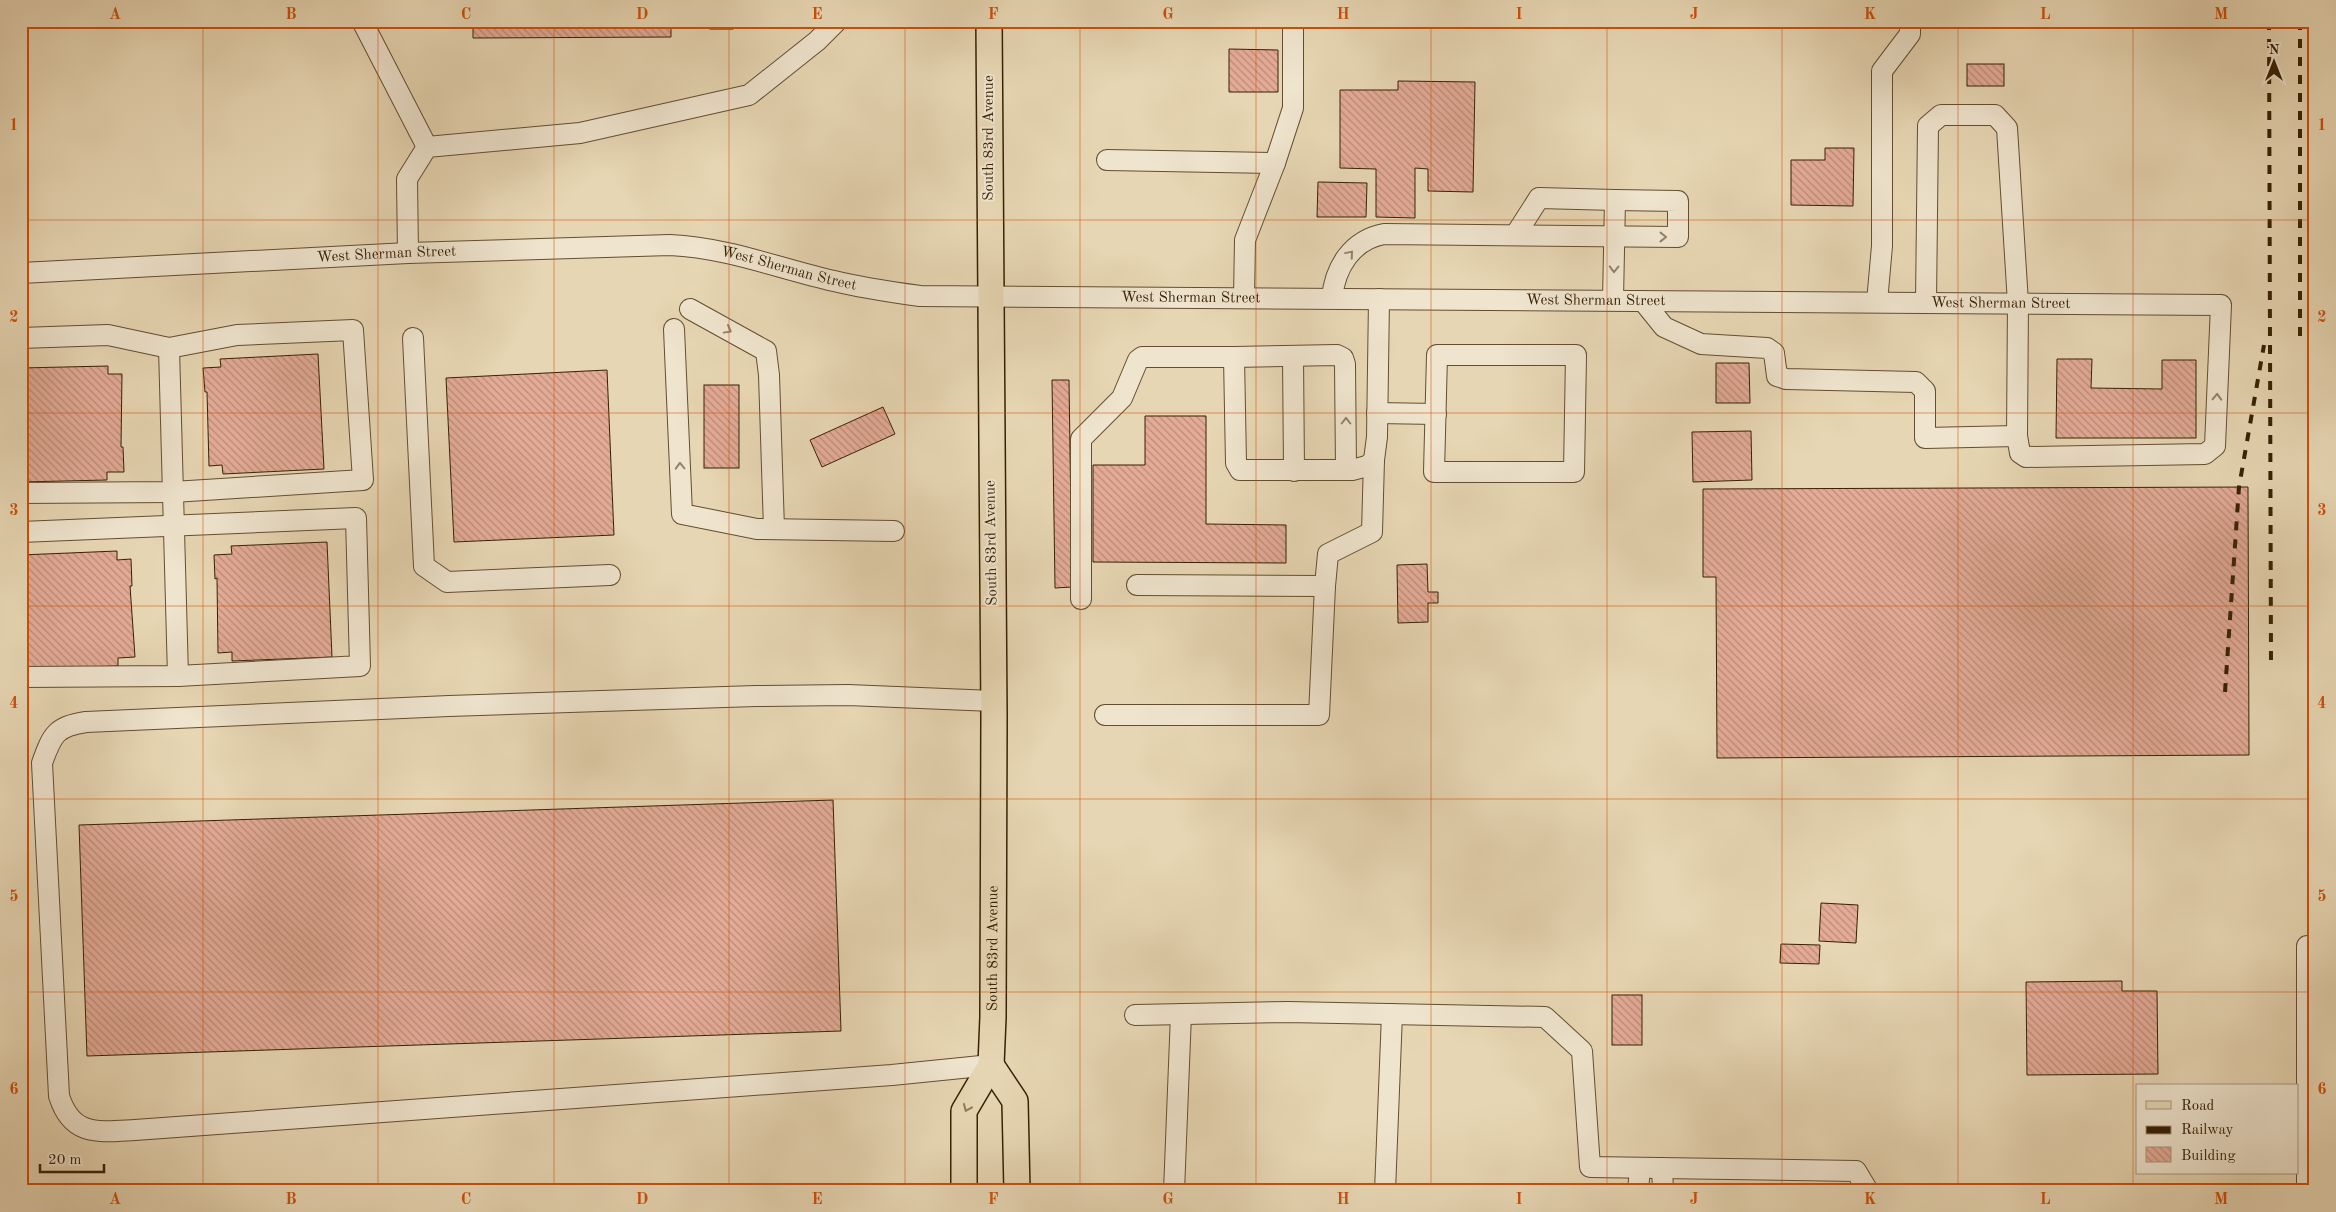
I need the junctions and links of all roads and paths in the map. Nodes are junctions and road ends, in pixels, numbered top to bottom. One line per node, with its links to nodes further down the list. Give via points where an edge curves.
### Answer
1 (362, 21): 6 (street)
2 (837, 21): 6 (street, via 749,95 580,133)
3 (989, 21): 14 (main road, South 83rd Avenue)
4 (1293, 21): 8 (street, via 1293,108)
5 (1910, 21): 20 (street, via 1910,34 1882,71 1882,246)
6 (427, 146): 12 (street, via 406,180)
7 (1107, 160): 8 (street)
8 (1275, 163): 15 (street, via 1245,240)
9 (1615, 200): 10 (street, via 1539,198); 11 (street); 11 (street, one-way to 9, via 1678,237 1678,201)
10 (1516, 234): 11 (street); 16 (street, one-way to 10, via 1337,272 1358,245 1371,236)
11 (1614, 237): 18 (street, one-way to 18)
12 (408, 253): 13 (street, West Sherman Street); 14 (street, West Sherman Street, via 670,245 703,247 880,290 920,296)
13 (21, 273)
14 (990, 297): 15 (street, West Sherman Street); 48 (main road, South 83rd Avenue)
15 (1244, 298): 16 (street, West Sherman Street)
16 (1332, 298): 17 (street, West Sherman Street)
17 (1380, 299): 18 (street, West Sherman Street); 30 (street)
18 (1613, 300): 19 (street, West Sherman Street)
19 (1644, 301): 20 (street, West Sherman Street); 32 (street, via 1664,327 1701,344 1767,348 1774,353 1777,376 1786,379 1916,382 1925,391 1925,438)
20 (1877, 302): 21 (street, West Sherman Street)
21 (1926, 303): 22 (street, West Sherman Street); 22 (street, via 1928,126 1941,115 1995,115 2007,128)
22 (2018, 304): 32 (street); 32 (street, West Sherman Street, one-way to 22, via 2020,453 2026,457 2205,454 2215,446 2221,305)
23 (690, 309): 39 (street, one-way to 39, via 766,351)
24 (674, 329): 39 (street, one-way to 24, via 757,529 682,514)
25 (21, 338): 27 (street, via 108,335)
26 (413, 338): 42 (street, via 424,566 447,582)
27 (169, 348): 36 (street); 36 (street, via 237,335 353,330 363,480)
28 (1292, 356): 29 (street); 34 (street); 35 (street, one-way to 28, via 1343,358 1338,355)
29 (1234, 357): 34 (street, via 1237,468); 45 (street, via 1142,357 1136,363 1122,398 1081,439)
30 (1377, 413): 31 (street); 33 (street)
31 (1436, 414): 31 (street, via 1434,472 1574,472 1576,355 1437,355)
32 (2017, 436)
33 (1374, 460): 35 (street, via 1367,466); 44 (street, via 1372,532 1328,554)
34 (1294, 470): 35 (street)
35 (1346, 470)
36 (173, 492): 37 (street); 38 (street)
37 (21, 493)
38 (174, 525): 40 (street); 46 (street); 46 (street, via 356,518 360,666)
39 (774, 529): 41 (street)
40 (21, 532)
41 (894, 532)
42 (610, 575)
43 (1137, 585): 44 (street)
44 (1326, 586): 49 (street, via 1319,715)
45 (1081, 599)
46 (178, 676): 47 (street)
47 (21, 677)
48 (993, 701): 54 (main road, South 83rd Avenue); 54 (street, via 848,695 756,696 86,722 59,729 42,763 58,1096 64,1112 74,1124 91,1130 135,1130)
49 (1105, 715)
50 (2315, 946): 64 (street, via 2308,946)
51 (1181, 1014): 52 (street); 53 (street); 59 (street)
52 (1392, 1014): 55 (street, via 1545,1017 1582,1051 1590,1167); 60 (street)
53 (1134, 1015)
54 (991, 1065): 57 (main road, South 83rd Avenue, one-way to 57, via 964,1111); 58 (main road, via 1015,1101)
55 (1640, 1168): 56 (street); 61 (street)
56 (1662, 1168): 62 (street); 63 (street, via 1856,1172)
57 (964, 1191)
58 (1017, 1191)
59 (1174, 1191)
60 (1385, 1191)
61 (1638, 1191)
62 (1663, 1191)
63 (1868, 1191)
64 (2308, 1191)

